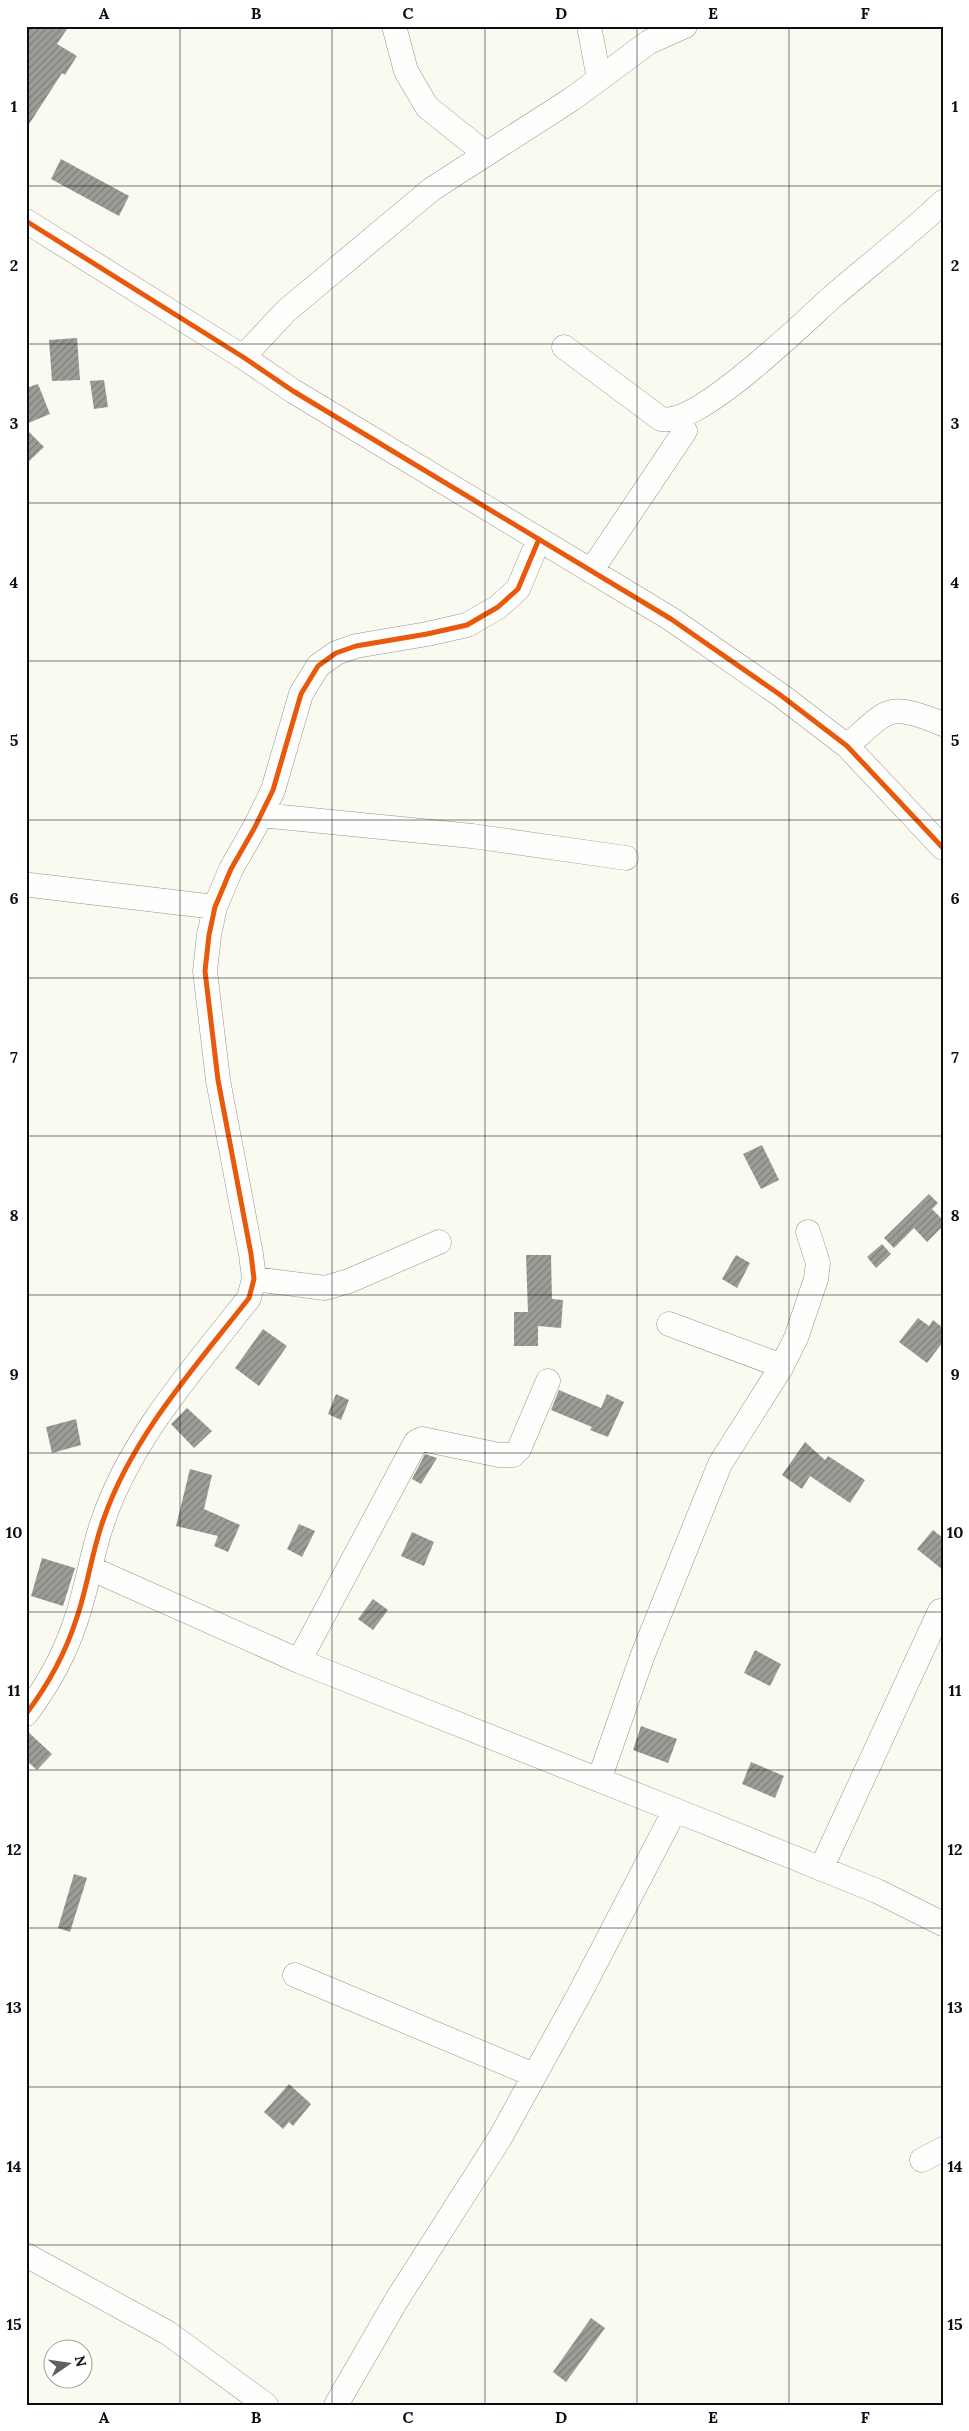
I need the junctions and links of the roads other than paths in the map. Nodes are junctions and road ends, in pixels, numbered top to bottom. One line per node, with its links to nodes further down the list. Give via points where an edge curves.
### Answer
1 (394, 26): 5 (street, via 406,71 428,107)
2 (589, 26): 4 (street)
3 (685, 26): 4 (street, via 649,42)
4 (599, 79): 5 (street)
5 (486, 154): 9 (street, via 432,189 346,261 286,312)
6 (943, 202): 10 (street, via 755,368)
7 (26, 221): 9 (street)
8 (564, 347): 10 (street, via 661,419)
9 (243, 358): 11 (street)
10 (677, 418): 12 (street, via 685,431)
11 (539, 539): 12 (street); 15 (street, via 518,589 498,607 467,624 356,646 336,653 318,666 300,694 273,790)
12 (591, 571): 14 (street, via 671,619)
13 (943, 724): 14 (street, via 910,712 884,713)
14 (847, 746): 16 (street)
15 (260, 815): 17 (street, via 472,836); 19 (street)
16 (943, 848)
17 (626, 858)
18 (30, 886): 19 (street)
19 (215, 907): 22 (street, via 205,971 218,1080)
20 (808, 1232): 24 (street, via 818,1263 816,1279 796,1338)
21 (439, 1242): 22 (street, via 325,1288)
22 (254, 1279): 26 (street, via 249,1298 150,1429 124,1474 104,1518)
23 (669, 1324): 24 (street)
24 (782, 1366): 30 (street, via 720,1464 642,1657)
25 (548, 1381): 28 (street, via 519,1449 513,1455 422,1439 416,1442)
26 (90, 1568): 28 (street); 29 (street, via 64,1650 42,1692)
27 (940, 1611): 32 (street)
28 (299, 1661): 30 (street)
29 (26, 1714)
30 (599, 1780): 31 (street)
31 (674, 1810): 32 (street); 35 (street, via 581,1992)
32 (821, 1869): 33 (street, via 877,1891)
33 (943, 1924)
34 (295, 1975): 35 (street)
35 (534, 2075): 38 (street, via 500,2138 396,2301)
36 (26, 2255): 37 (street, via 168,2333)
37 (266, 2405)
38 (336, 2405)

